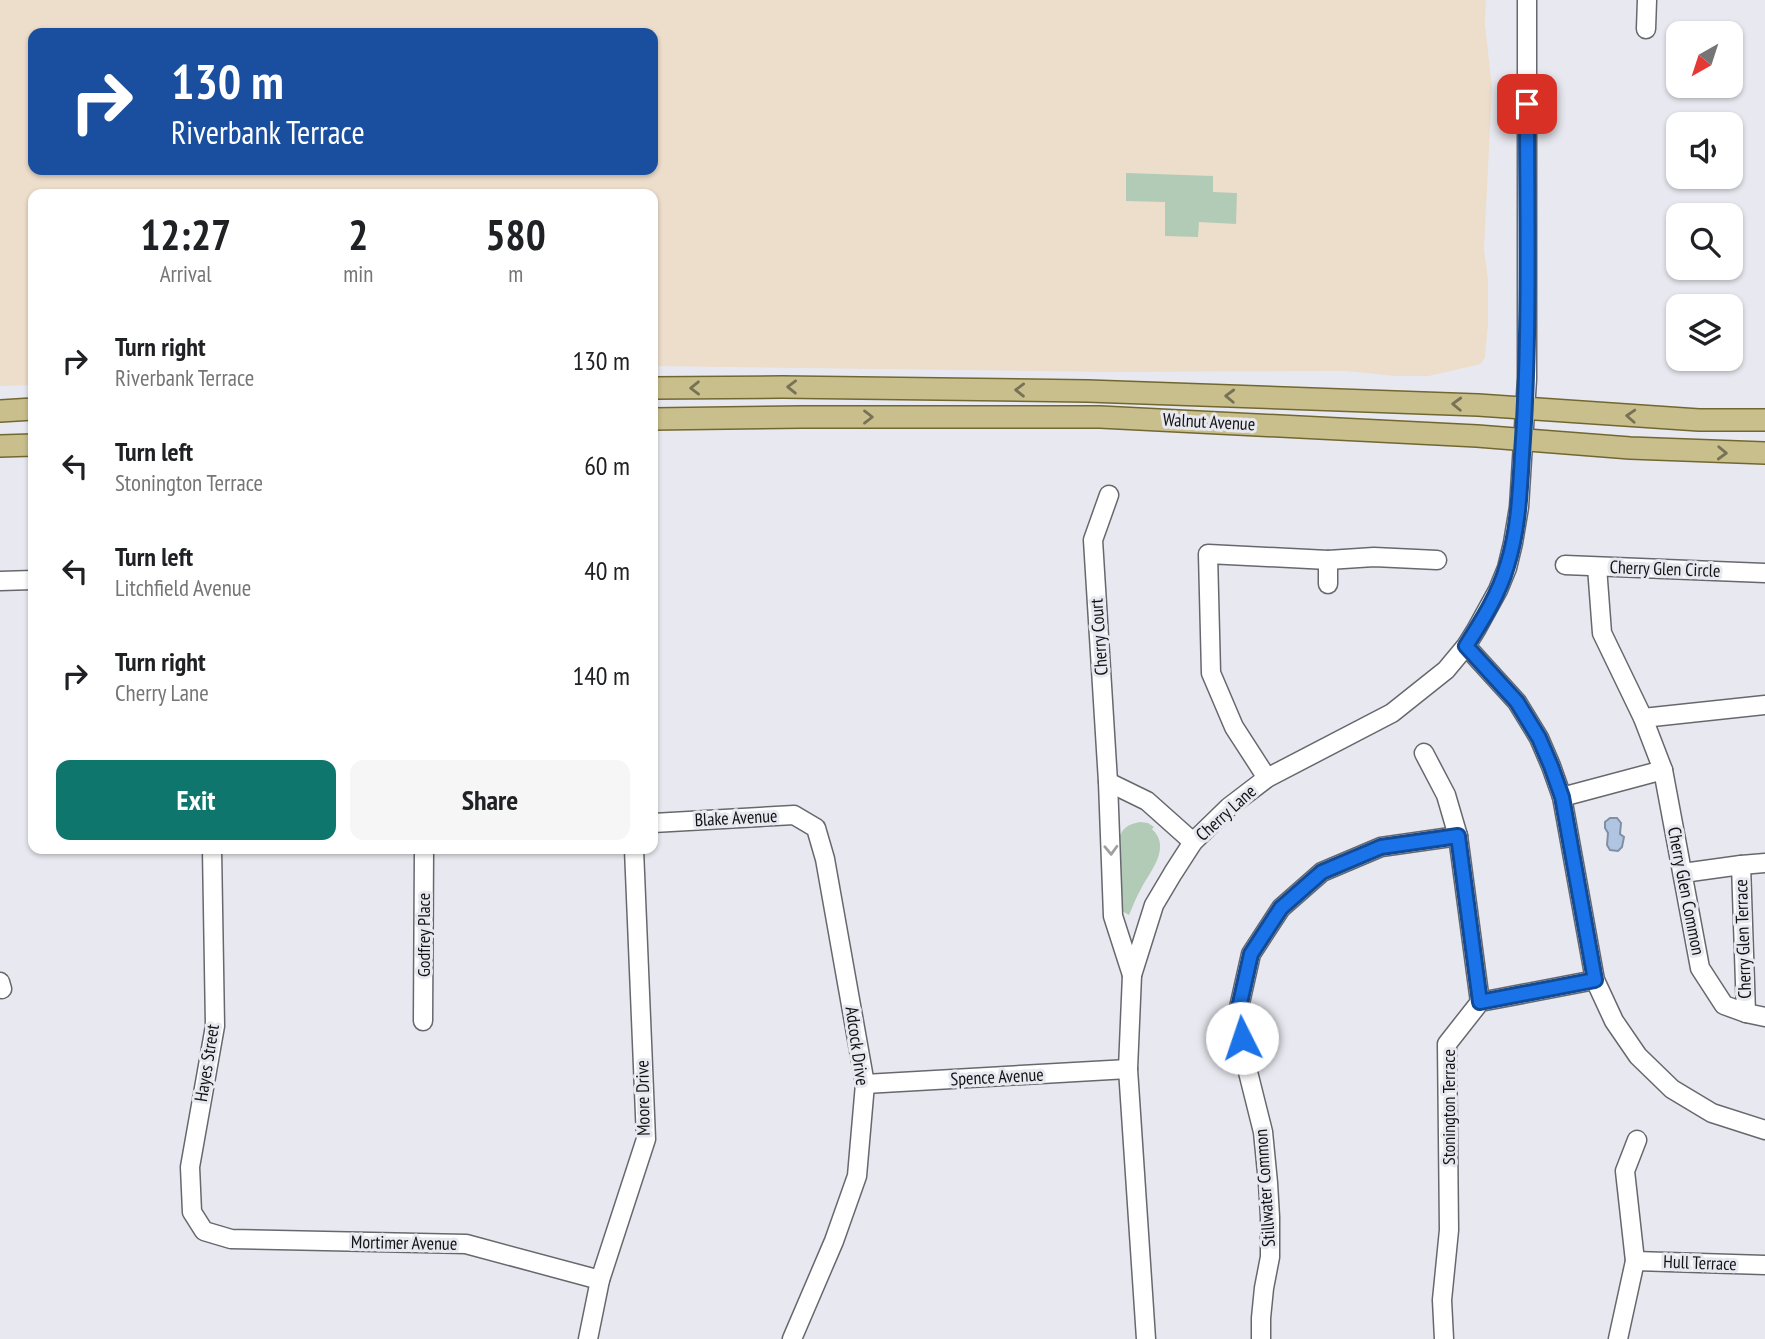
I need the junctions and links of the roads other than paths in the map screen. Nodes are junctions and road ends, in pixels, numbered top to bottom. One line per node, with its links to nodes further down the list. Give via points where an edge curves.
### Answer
1 (1527, 0): 5 (street, Cherry Lane)
2 (1647, 0): 3 (street)
3 (1646, 29)
4 (658, 388): 5 (main road, Walnut Avenue, one-way to 4, via 1088,391)
5 (1525, 408): 9 (main road, Walnut Avenue, one-way to 5); 10 (street, Cherry Lane)
6 (28, 409): 7 (main road)
7 (0, 411)
8 (658, 419): 10 (main road, Walnut Avenue, one-way to 10, via 1100,417)
9 (1765, 420)
10 (1523, 439): 13 (main road, Walnut Avenue, one-way to 13); 23 (street, Cherry Lane, via 1519,507 1507,568)
11 (28, 444): 12 (main road)
12 (0, 446)
13 (1765, 453)
14 (1109, 495): 29 (street, Cherry Court, via 1093,540)
15 (1437, 560): 16 (street, via 1374,557)
16 (1328, 561): 22 (street); 28 (street, via 1208,554 1211,673 1234,727)
17 (1565, 565): 18 (street, Cherry Glen Circle)
18 (1597, 567): 19 (street, Cherry Glen Circle); 25 (street, Cherry Glen Common, via 1602,633)
19 (1765, 573)
20 (28, 580): 21 (street)
21 (0, 582)
22 (1328, 583)
23 (1466, 646): 28 (street, Cherry Lane, via 1446,670 1392,713); 30 (street, via 1517,702 1539,738)
24 (1765, 705): 25 (street)
25 (1643, 718): 27 (street, Cherry Glen Common)
26 (1424, 753): 33 (street, via 1446,795)
27 (1663, 771): 30 (street); 40 (street, Cherry Glen Common)
28 (1267, 778): 34 (street, Cherry Lane, via 1228,807)
29 (1108, 782): 34 (street, via 1147,801); 41 (street, Cherry Court, one-way to 41, via 1113,916)
30 (1562, 797): 42 (street)
31 (658, 823): 32 (street, Blake Avenue, via 794,815)
32 (816, 828): 48 (street, Adcock Drive)
33 (1458, 836): 43 (street); 58 (street, Stillwater Common, via 1381,847 1322,872 1281,908 1251,954 1238,1012 1263,1132 1268,1183 1270,1256)
34 (1194, 842): 41 (street, Cherry Lane, via 1154,905)
35 (212, 854): 51 (street, Hayes Street, via 215,1026 190,1167 192,1212)
36 (424, 854): 46 (street, Godfrey Place)
37 (634, 854): 54 (street, Moore Drive, via 646,1139)
38 (1765, 863): 39 (street, Cherry Glen Terrace)
39 (1741, 865): 40 (street, Cherry Glen Terrace); 44 (street, Cherry Glen Terrace)
40 (1683, 873): 44 (street, Cherry Glen Common, via 1700,968 1724,1006)
41 (1132, 975): 47 (street, Cherry Lane)
42 (1595, 980): 43 (street); 49 (street, via 1614,1021 1638,1056 1672,1088 1712,1112)
43 (1480, 1002): 59 (street, Stonington Terrace, via 1447,1044 1449,1230 1442,1300)
44 (1746, 1013): 45 (street, Cherry Glen Common)
45 (1765, 1017)
46 (423, 1021)
47 (1128, 1069): 48 (street, Spence Avenue); 57 (street, Cherry Lane)
48 (865, 1084): 56 (street, Adcock Drive, via 857,1176)
49 (1765, 1130)
50 (1637, 1140): 52 (street, via 1625,1171)
51 (204, 1231): 54 (street, Mortimer Avenue, via 231,1239 466,1244)
52 (1635, 1261): 53 (street, Hull Terrace); 60 (street)
53 (1765, 1265)
54 (600, 1280): 55 (street, Moore Drive)
55 (588, 1339)
56 (792, 1339)
57 (1146, 1339)
58 (1261, 1339)
59 (1444, 1339)
60 (1618, 1339)

